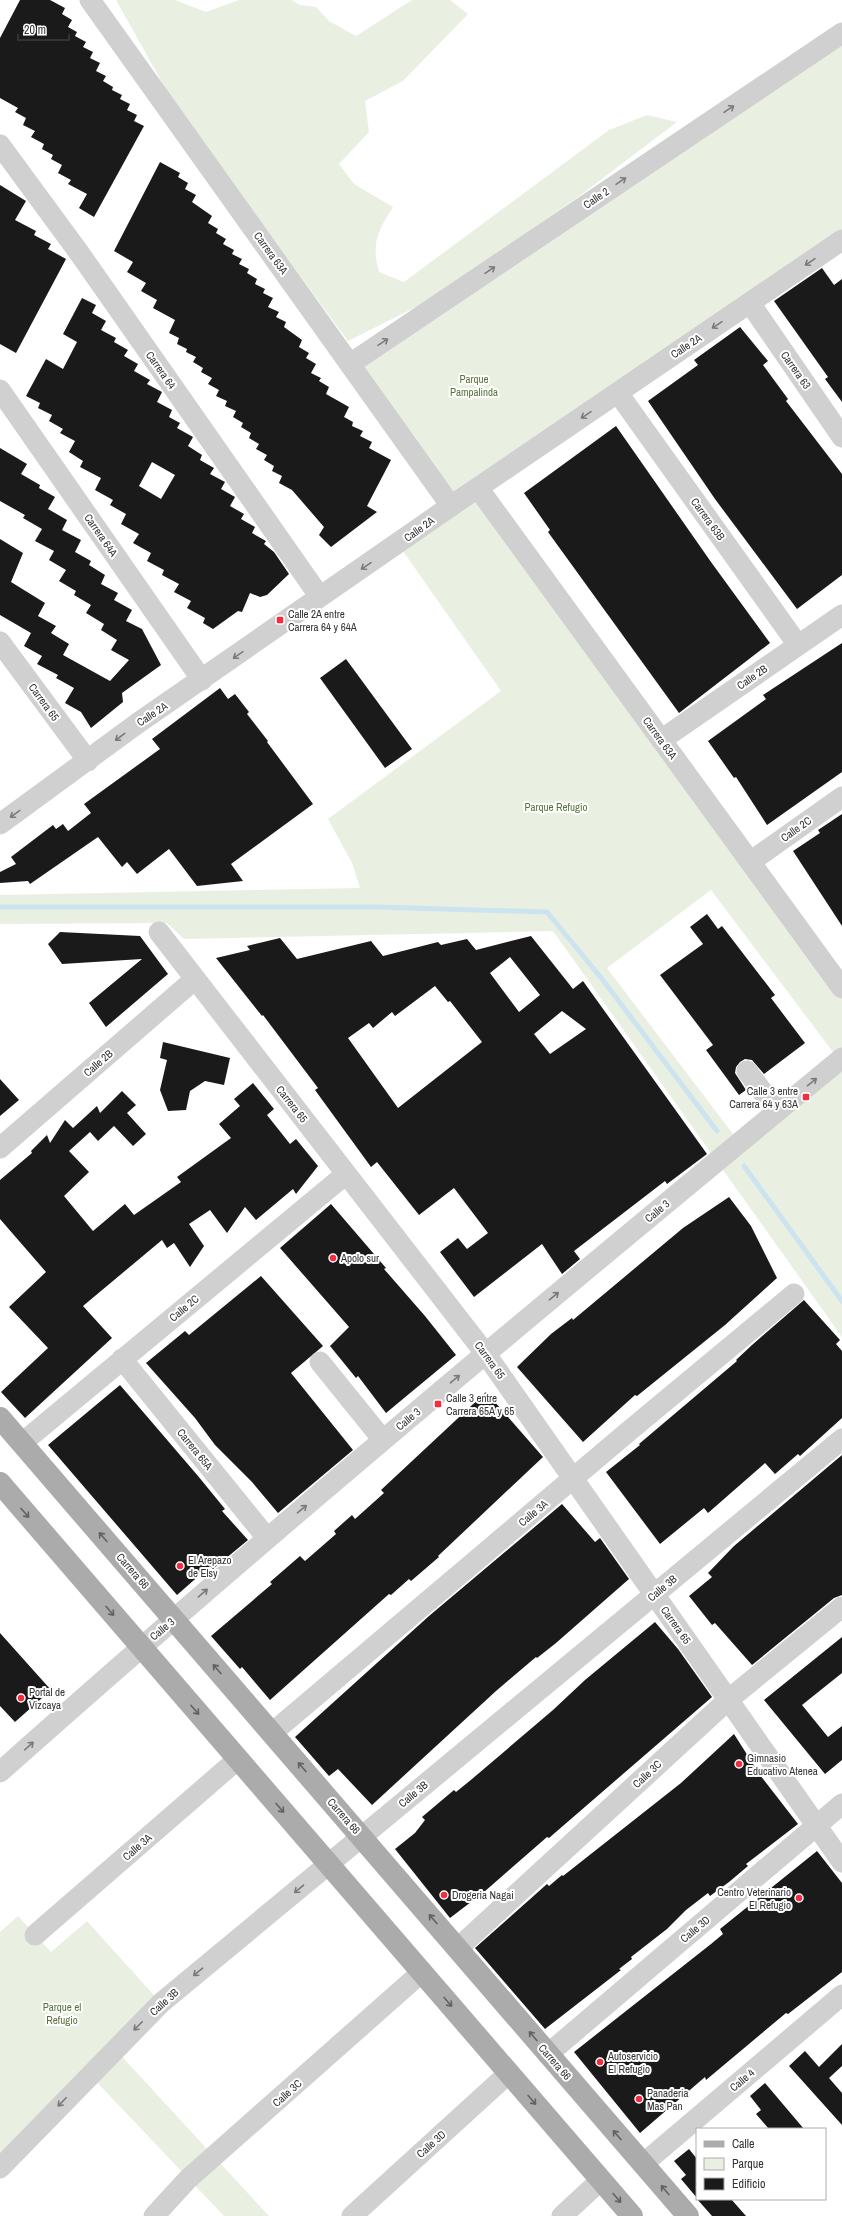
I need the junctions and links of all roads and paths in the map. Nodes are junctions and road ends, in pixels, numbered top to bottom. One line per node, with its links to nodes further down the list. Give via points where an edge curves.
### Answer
1 (90, 0): 6 (street, Carrera 63A)
2 (842, 33): 6 (street, Calle 2, one-way to 2)
3 (0, 145): 12 (street, Carrera 64, via 84,260)
4 (842, 240): 5 (street, Calle 2A, one-way to 5)
5 (750, 303): 8 (street, Calle 2A, one-way to 8); 9 (street, Carrera 63)
6 (350, 364): 11 (street, Carrera 63A)
7 (0, 390): 16 (street, Carrera 64A)
8 (618, 393): 10 (street, Calle 2A, one-way to 10); 15 (street, Carrera 63B)
9 (842, 437)
10 (478, 488): 11 (street, Calle 2A); 17 (street, Carrera 63A)
11 (451, 506): 12 (street, Calle 2A, one-way to 12)
12 (320, 597): 16 (street, Calle 2A, one-way to 16)
13 (842, 615): 15 (street, Calle 2B)
14 (0, 642): 18 (street, Carrera 65)
15 (798, 645): 17 (street, Calle 2B)
16 (202, 680): 18 (street, Calle 2A, one-way to 18, via 138,723)
17 (661, 740): 21 (street, Carrera 63A)
18 (88, 761): 20 (street, Calle 2A, one-way to 20)
19 (842, 797): 21 (street, Calle 2C)
20 (0, 824)
21 (750, 862): 24 (street, Carrera 63A)
22 (160, 932): 23 (street, Carrera 65)
23 (195, 979): 28 (street, Calle 2B); 29 (street, Carrera 65)
24 (842, 988)
25 (842, 1058): 27 (street, Calle 3, one-way to 25)
26 (747, 1071): 27 (street)
27 (777, 1111): 31 (street, Calle 3, one-way to 27)
28 (0, 1148)
29 (346, 1174): 31 (street, Carrera 65); 32 (street, Calle 2C)
30 (794, 1294): 38 (street, Calle 3A)
31 (486, 1353): 36 (street, Calle 3, one-way to 31); 38 (street, Carrera 65)
32 (122, 1359): 37 (street, Calle 2C); 40 (street, Carrera 65A)
33 (320, 1362): 36 (street)
34 (0, 1418): 37 (main road, Carrera 66)
35 (842, 1439): 41 (street, Calle 3B)
36 (383, 1440): 40 (street, Calle 3, one-way to 36)
37 (22, 1443): 43 (main road, Carrera 66, one-way to 37)
38 (573, 1478): 41 (street, Carrera 65); 46 (street, Calle 3A)
39 (0, 1483): 44 (main road, one-way to 44)
40 (268, 1538): 43 (street, Calle 3, one-way to 40)
41 (654, 1594): 45 (street, Carrera 65); 51 (street, Calle 3B)
42 (842, 1607): 45 (street, Calle 3C)
43 (174, 1620): 44 (street, Calle 3); 46 (main road, Carrera 66, one-way to 43)
44 (141, 1647): 47 (main road, one-way to 47); 48 (street, Calle 3, one-way to 44)
45 (728, 1700): 50 (street, Carrera 65); 55 (street, Calle 3C)
46 (272, 1732): 51 (main road, Carrera 66, one-way to 46)
47 (238, 1759): 53 (main road, one-way to 53); 54 (street, Calle 3A)
48 (0, 1772)
49 (842, 1804): 50 (street, Calle 3D)
50 (816, 1825): 52 (street, Carrera 65); 58 (street, Calle 3D)
51 (362, 1837): 53 (street, Calle 3B); 55 (main road, Carrera 66, one-way to 51)
52 (842, 1862)
53 (329, 1864): 56 (main road); 61 (street, Calle 3B, one-way to 61, via 161,2003)
54 (35, 1935)
55 (458, 1948): 58 (main road, Carrera 66, one-way to 55)
56 (422, 1972): 59 (main road, one-way to 59); 63 (street, Calle 3C, via 188,2179)
57 (842, 1995): 60 (street, Calle 4)
58 (548, 2054): 60 (main road, Carrera 66, one-way to 58)
59 (509, 2073): 62 (main road, one-way to 62); 64 (street, Calle 3D)
60 (643, 2164): 67 (main road, Carrera 66, one-way to 60)
61 (0, 2168)
62 (601, 2180): 65 (street); 66 (main road, one-way to 66)
63 (154, 2216)
64 (352, 2216)
65 (562, 2216)
66 (632, 2216)
67 (688, 2216)

